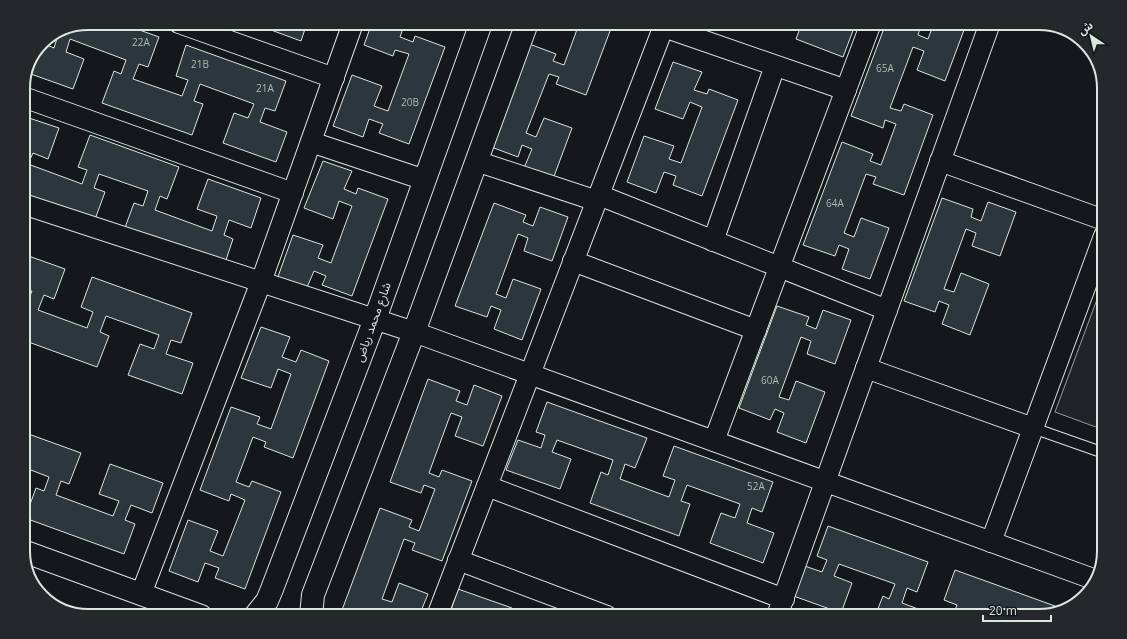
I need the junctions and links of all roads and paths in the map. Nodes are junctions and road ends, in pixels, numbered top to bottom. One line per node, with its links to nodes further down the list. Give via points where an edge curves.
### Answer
1 (199, 30): 10 (street)
2 (351, 30): 10 (street)
3 (479, 30): 16 (street, شارع محمد رياض)
4 (523, 30): 14 (street)
5 (663, 30): 18 (street)
6 (678, 30): 9 (street)
7 (868, 30): 11 (street)
8 (987, 30): 15 (street)
9 (775, 66): 11 (street); 21 (street)
10 (334, 78): 13 (street)
11 (846, 90): 24 (street)
12 (30, 99): 17 (street)
13 (311, 142): 16 (street); 17 (street)
14 (476, 161): 18 (street); 29 (street)
15 (940, 161): 20 (street); 26 (street)
16 (425, 180): 27 (street, شارع محمد رياض)
17 (293, 193): 25 (street)
18 (598, 198): 21 (street); 23 (street)
19 (30, 206): 25 (street)
20 (1097, 217)
21 (713, 241): 24 (street)
22 (1097, 255): 32 (street)
23 (573, 261): 28 (street); 31 (street)
24 (779, 267): 26 (street); 28 (street)
25 (261, 282): 27 (street); 41 (street)
26 (887, 310): 30 (street)
27 (375, 319): 29 (street); 44 (street, شارع محمد رياض, via 272,589)
28 (756, 330): 33 (street)
29 (414, 332): 31 (street); 45 (street, via 313,595)
30 (866, 368): 32 (street); 35 (street)
31 (530, 374): 33 (street); 36 (street)
32 (1033, 428): 34 (lane); 37 (street)
33 (714, 441): 35 (street)
34 (1097, 451)
35 (826, 481): 37 (street); 42 (street)
36 (487, 486): 39 (street); 42 (street)
37 (991, 542): 40 (street)
38 (30, 554): 41 (street)
39 (458, 560): 46 (street); 47 (street)
40 (1090, 578)
41 (141, 594): 43 (street)
42 (780, 607)
43 (182, 609)
44 (260, 609)
45 (312, 609)
46 (440, 609)
47 (588, 609)

